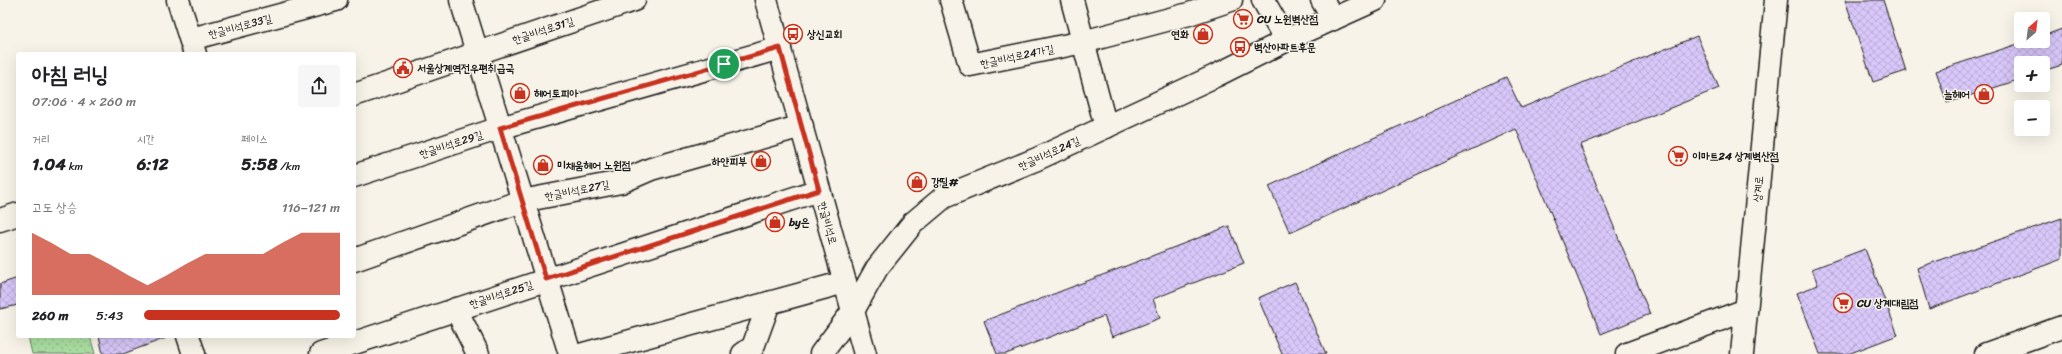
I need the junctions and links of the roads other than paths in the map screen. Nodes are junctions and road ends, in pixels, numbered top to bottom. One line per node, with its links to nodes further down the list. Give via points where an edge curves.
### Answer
1 (178, 0): 16 (street)
2 (336, 0): 16 (street, 한글비석로33길)
3 (461, 0): 18 (street)
4 (634, 0): 18 (street, 한글비석로31길)
5 (951, 0): 15 (street, 한글비석로24가길, via 970,65)
6 (1072, 0): 15 (street)
7 (1231, 0): 15 (street, 한글비석로24가길, via 1190,14)
8 (1264, 0): 14 (street)
9 (1322, 0): 13 (street)
10 (1375, 0): 13 (street, 한글비석로24길)
11 (1776, 0): 33 (street, 상계로)
12 (769, 1): 17 (street, 한글비석로)
13 (1333, 19): 14 (street, 한글비석로24길)
14 (1286, 40): 21 (street, 한글비석로24길)
15 (1083, 42): 21 (street)
16 (193, 46)
17 (780, 48): 20 (street, 한글비석로); 22 (street, 한글비석로29길)
18 (476, 52): 19 (street, 한글비석로31길); 22 (street)
19 (356, 94)
20 (802, 126): 24 (street, 한글비석로); 25 (street, 한글비석로27길, via 651,169 621,182)
21 (1106, 127): 34 (street, 한글비석로24길, via 944,198 913,223 877,268)
22 (500, 128): 23 (street, 한글비석로29길); 25 (street)
23 (356, 175)
24 (819, 190): 29 (street, 한글비석로25길); 30 (street, 한글비석로)
25 (522, 201): 28 (street, 한글비석로27길); 29 (street)
26 (16, 215): 27 (street)
27 (0, 220)
28 (356, 259)
29 (546, 279): 32 (street, 한글비석로25길); 40 (street)
30 (845, 282): 31 (street); 34 (street, 한글비석로)
31 (769, 303): 41 (street); 42 (street, via 753,348)
32 (456, 309): 38 (street, 한글비석로25길); 39 (street)
33 (1746, 310): 45 (street); 46 (street, 상계로)
34 (853, 312): 43 (street, 한글비석로24길); 44 (street, 한글비석로)
35 (2062, 327): 47 (street)
36 (189, 338): 37 (street)
37 (194, 354)
38 (321, 354)
39 (478, 354)
40 (570, 354)
41 (583, 354)
42 (744, 354)
43 (821, 354)
44 (865, 354)
45 (1627, 354)
46 (1742, 354)
47 (1986, 354)

